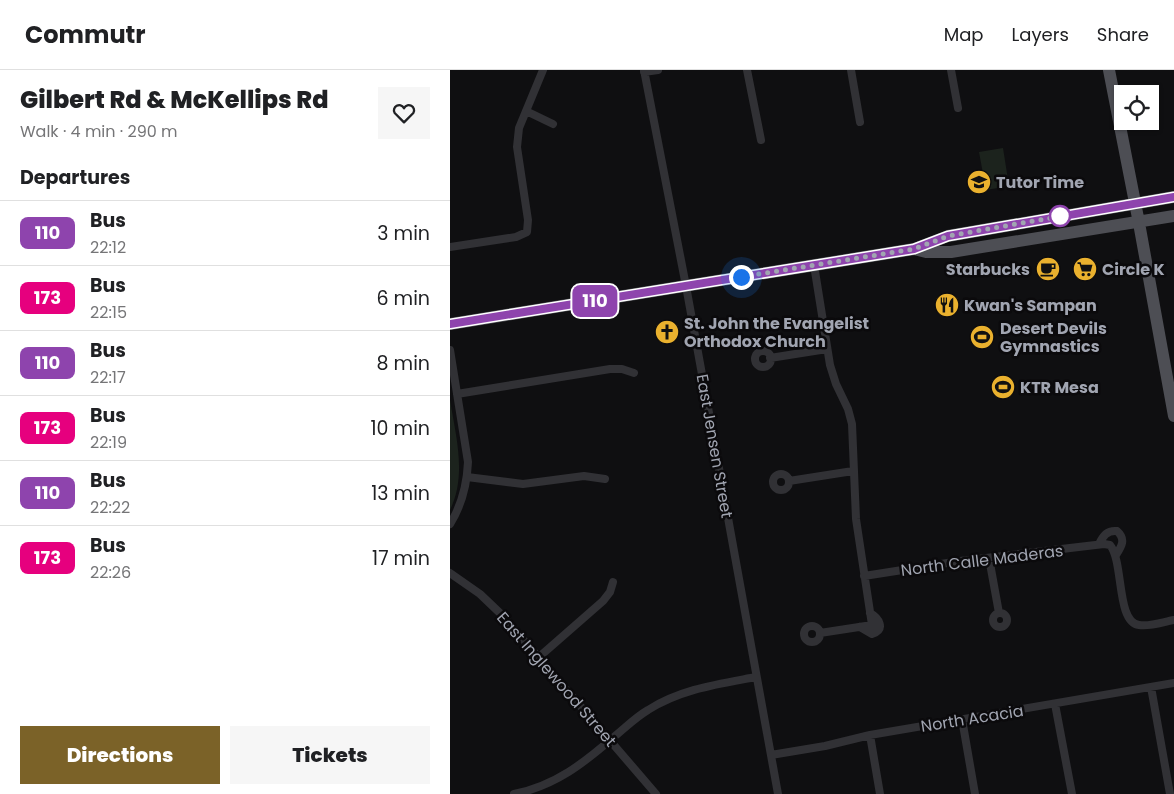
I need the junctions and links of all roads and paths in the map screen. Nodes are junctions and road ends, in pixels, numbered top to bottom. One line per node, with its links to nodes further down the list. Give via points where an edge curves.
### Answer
1 (543, 70): 9 (street)
2 (658, 70): 7 (street)
3 (748, 70): 12 (street)
4 (851, 70): 10 (street)
5 (951, 70): 8 (street)
6 (1109, 70): 14 (main road)
7 (644, 71): 20 (street, East Jensen Street)
8 (958, 108)
9 (526, 111): 11 (street); 17 (street, via 519,128 517,147 527,232 516,237)
10 (860, 122)
11 (553, 124)
12 (761, 140)
13 (1174, 197): 14 (main road)
14 (1135, 203): 16 (main road); 18 (main road, via 948,236)
15 (1174, 216): 16 (main road)
16 (1139, 222): 18 (main road, via 951,252); 26 (main road)
17 (450, 247)
18 (914, 249): 19 (main road)
19 (814, 265): 20 (main road); 22 (street)
20 (686, 286): 21 (main road); 44 (street, East Jensen Street)
21 (450, 324)
22 (828, 349): 24 (street); 29 (street, via 834,377 850,416)
23 (450, 350): 27 (street)
24 (770, 358)
25 (634, 372): 27 (street, via 610,369)
26 (1172, 391): 28 (main road)
27 (457, 394): 30 (street, via 467,454)
28 (1174, 416)
29 (853, 471): 32 (street); 38 (street)
30 (467, 478): 31 (street, via 523,484 584,476); 33 (street, via 460,505)
31 (604, 479)
32 (789, 481)
33 (450, 524)
34 (1099, 544): 35 (street, via 1110,545); 35 (street, North Calle Maderas, via 1108,532 1118,531 1123,542); 36 (street, North Calle Maderas)
35 (1116, 555): 41 (street, North Calle Maderas, via 1125,610 1130,621 1140,625)
36 (990, 558): 38 (street, North Calle Maderas); 40 (street)
37 (450, 573): 43 (street, East Inglewood Street, via 491,604)
38 (864, 576): 42 (street, via 872,624)
39 (613, 582): 43 (street, via 603,601)
40 (999, 613)
41 (1174, 620)
42 (820, 633)
43 (539, 657): 50 (street, East Inglewood Street)
44 (756, 677): 50 (street, via 674,696 643,713); 51 (street, East Jensen Street)
45 (1174, 683): 46 (street, North Acacia)
46 (1151, 687): 47 (street, North Acacia); 58 (street)
47 (1056, 704): 48 (street, North Acacia); 57 (street)
48 (962, 719): 49 (street, North Acacia); 56 (street)
49 (870, 735): 51 (street, North Acacia); 55 (street)
50 (610, 740): 52 (street, via 566,775); 53 (street, East Inglewood Street)
51 (771, 755): 54 (street, East Jensen Street)
52 (514, 794)
53 (656, 794)
54 (778, 794)
55 (880, 794)
56 (975, 794)
57 (1072, 794)
58 (1170, 794)

